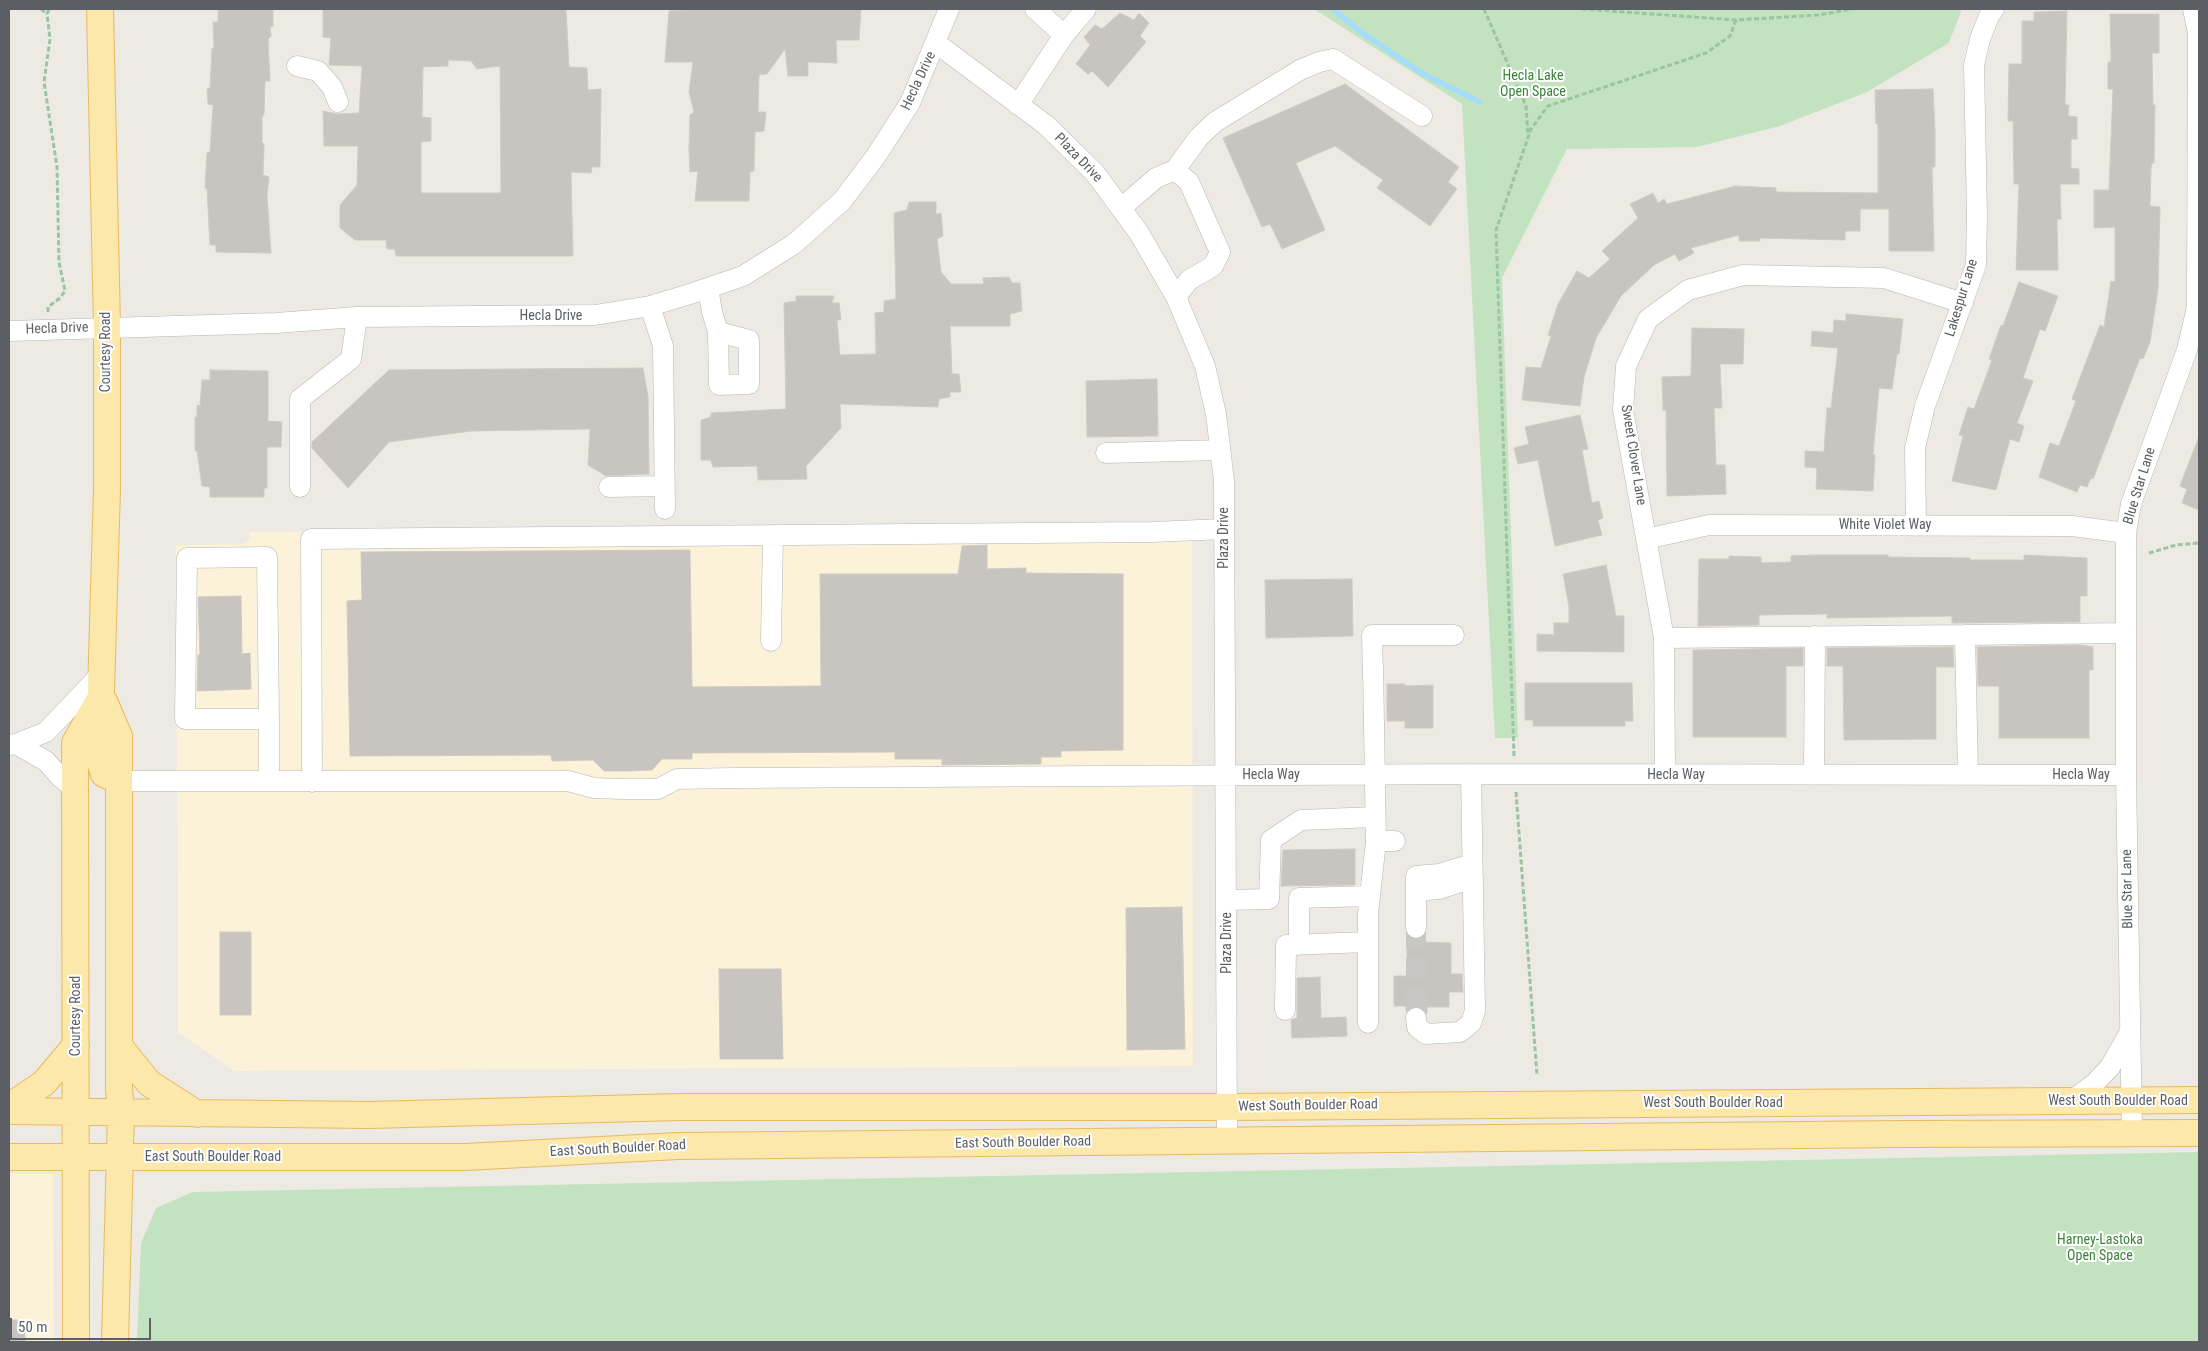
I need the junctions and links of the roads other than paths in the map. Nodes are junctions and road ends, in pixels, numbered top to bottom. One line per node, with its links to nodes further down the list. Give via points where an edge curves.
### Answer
1 (100, 9): 20 (main road, Courtesy Road)
2 (949, 9): 8 (street, Hecla Drive)
3 (1035, 9): 7 (street)
4 (1086, 9): 7 (street)
5 (1994, 9): 17 (street, Lakespur Lane, via 1980,39 1974,65 1976,264)
6 (2193, 9): 31 (street, Blue Star Lane, via 2198,33 2197,307 2187,350 2131,504)
7 (1064, 35): 11 (street)
8 (936, 43): 11 (street, Plaza Drive); 15 (street, Hecla Drive, via 910,103 842,201 794,244 743,276)
9 (297, 66): 10 (street, via 318,71 332,87)
10 (338, 102)
11 (1018, 105): 14 (street, Plaza Drive, via 1046,125 1095,173)
12 (1422, 116): 13 (street, via 1333,60 1319,62 1300,70 1215,122 1199,137)
13 (1175, 170): 14 (street, via 1156,178); 16 (street, via 1189,182 1220,252 1213,266 1189,280)
14 (1121, 208): 16 (street, Plaza Drive)
15 (708, 288): 18 (street, Hecla Drive); 22 (street)
16 (1176, 297): 23 (street, Plaza Drive, via 1205,366)
17 (1963, 303): 29 (street, Lakespur Lane, via 1925,406 1915,448); 33 (street, Sweet Clover Lane, via 1884,278 1743,274 1688,290 1648,319 1626,366 1623,410)
18 (650, 306): 19 (street, Hecla Drive, via 595,315); 25 (street, via 663,346)
19 (357, 317): 20 (street, Hecla Drive, via 276,323); 26 (street, via 351,359 300,399)
20 (107, 327): 21 (street, Hecla Drive); 40 (main road, Courtesy Road)
21 (9, 331)
22 (718, 332)
23 (1220, 450): 24 (street); 30 (street, Plaza Drive)
24 (1106, 453)
25 (664, 486): 27 (street); 28 (street)
26 (300, 487)
27 (609, 487)
28 (665, 509)
29 (1916, 526): 31 (street, White Violet Way, via 2072,526); 33 (street, White Violet Way, via 1709,525)
30 (1224, 529): 32 (street); 45 (street, Plaza Drive)
31 (2126, 533): 34 (street, Blue Star Lane)
32 (773, 535): 39 (street); 52 (street, via 311,539)
33 (1646, 539): 38 (street, Sweet Clover Lane)
34 (2126, 633): 35 (street); 49 (street, Blue Star Lane)
35 (1965, 634): 37 (street); 48 (street)
36 (1454, 635): 46 (street, via 1372,634)
37 (1815, 636): 38 (street); 47 (street)
38 (1664, 638): 44 (street, Sweet Clover Lane)
39 (771, 641)
40 (102, 685): 42 (street, via 46,732); 51 (main road, via 99,760 104,774); 53 (main road, Courtesy Road, via 75,743)
41 (269, 719): 41 (street, via 185,719 187,558 266,557); 50 (street)
42 (12, 745): 53 (street, via 46,761)
43 (1471, 774): 44 (street, Hecla Way); 46 (street, Hecla Way); 55 (street)
44 (1665, 774): 47 (street, Hecla Way)
45 (1226, 775): 46 (street, Hecla Way); 52 (street, Hecla Way, via 677,779 658,789 594,788 568,781); 59 (street, Plaza Drive)
46 (1374, 775): 54 (street)
47 (1814, 775): 48 (street, Hecla Way)
48 (1968, 775): 49 (street, Hecla Way)
49 (2126, 775): 66 (street, Blue Star Lane)
50 (269, 780): 51 (street, Hecla Way); 52 (street, Hecla Way)
51 (119, 781): 68 (main road)
52 (312, 782)
53 (75, 789): 67 (main road, Courtesy Road)
54 (1376, 817): 56 (street, via 1386,841); 58 (street, via 1300,820 1284,830 1271,840)
55 (1473, 871): 60 (street, via 1416,876); 64 (street, via 1475,1011 1471,1023 1460,1032 1426,1034 1417,1027)
56 (1370, 896): 57 (street); 61 (street)
57 (1299, 898): 58 (street); 62 (street)
58 (1268, 899): 59 (street)
59 (1227, 900): 73 (street, Plaza Drive)
60 (1416, 928)
61 (1368, 942): 62 (street); 65 (street)
62 (1299, 945): 63 (street, via 1286,945)
63 (1285, 1010)
64 (1416, 1018)
65 (1368, 1023)
66 (2130, 1032): 70 (street, via 2110,1067); 71 (street, Blue Star Lane)
67 (76, 1045): 72 (main road, via 44,1083); 76 (main road, Courtesy Road)
68 (119, 1046): 75 (main road); 77 (main road, via 149,1083)
69 (2199, 1100): 71 (main road, West South Boulder Road)
70 (2071, 1101): 71 (main road, West South Boulder Road); 73 (main road, West South Boulder Road)
71 (2132, 1101): 79 (street, Blue Star Lane)
72 (9, 1107)
73 (1226, 1107): 77 (main road, via 680,1107 369,1115); 80 (street, Plaza Drive)
74 (9, 1111): 76 (main road)
75 (121, 1112): 76 (main road); 77 (main road); 81 (main road)
76 (77, 1113): 83 (main road, Courtesy Road)
77 (198, 1114)
78 (2199, 1133): 79 (main road)
79 (2132, 1134): 80 (main road)
80 (1227, 1140): 81 (main road, East South Boulder Road, via 678,1146 465,1157)
81 (120, 1156): 83 (main road, East South Boulder Road); 85 (main road)
82 (9, 1157): 83 (main road, East South Boulder Road)
83 (76, 1157): 84 (main road, Courtesy Road)
84 (76, 1342)
85 (116, 1342)

